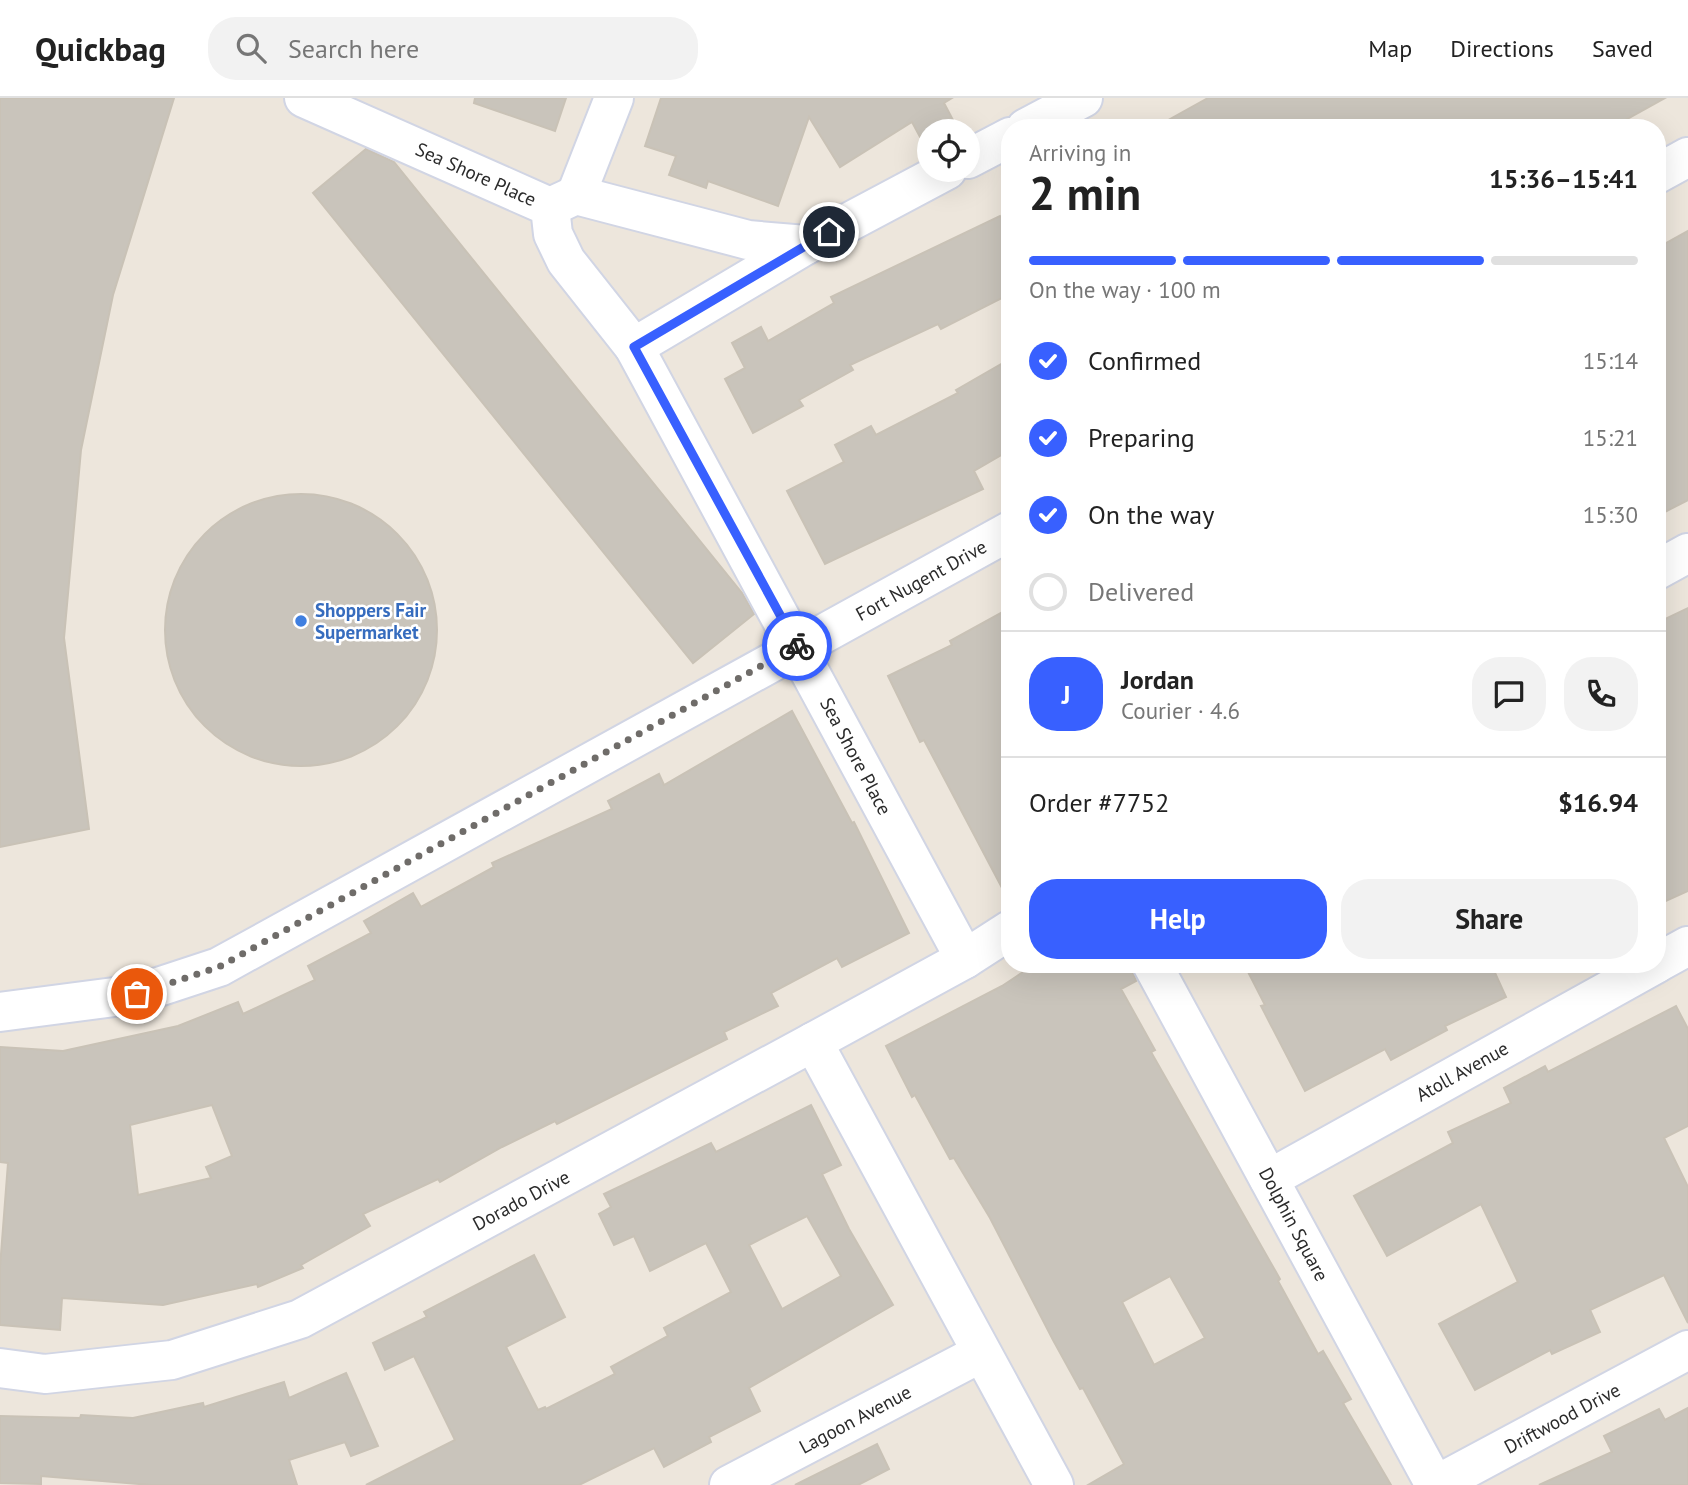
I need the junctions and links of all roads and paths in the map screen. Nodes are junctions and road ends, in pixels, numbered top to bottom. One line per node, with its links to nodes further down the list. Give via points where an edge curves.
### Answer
1 (304, 98): 10 (street, Sea Shore Place)
2 (614, 98): 10 (street)
3 (1083, 98): 4 (street)
4 (1043, 119)
5 (1001, 142): 6 (street)
6 (980, 153)
7 (1688, 157): 8 (street)
8 (1666, 169)
9 (924, 182): 11 (street)
10 (563, 201): 11 (street, via 748,240); 12 (street, Sea Shore Place, via 553,234 566,261)
11 (806, 245): 12 (street)
12 (634, 347): 16 (street, Sea Shore Place)
13 (1001, 536): 16 (street, Fort Nugent Drive)
14 (1688, 553): 15 (street)
15 (1666, 565)
16 (798, 648): 20 (street, Sea Shore Place); 23 (street, Fort Nugent Drive, via 219,967 137,994)
17 (1001, 936): 20 (street, Dorado Drive)
18 (1688, 946): 19 (street, Atoll Avenue)
19 (1666, 958)
20 (965, 959): 24 (street, Dorado Drive)
21 (1157, 973): 25 (street, Dolphin Square)
22 (1640, 973): 25 (street, Atoll Avenue)
23 (0, 1012)
24 (813, 1042): 27 (street); 28 (street, Dorado Drive, via 300,1319 172,1360 44,1374)
25 (1269, 1179): 31 (street, Dolphin Square)
26 (1688, 1350): 31 (street, Driftwood Drive)
27 (981, 1353): 29 (street, Lagoon Avenue); 30 (street)
28 (0, 1368)
29 (729, 1485)
30 (1054, 1485)
31 (1436, 1485)

